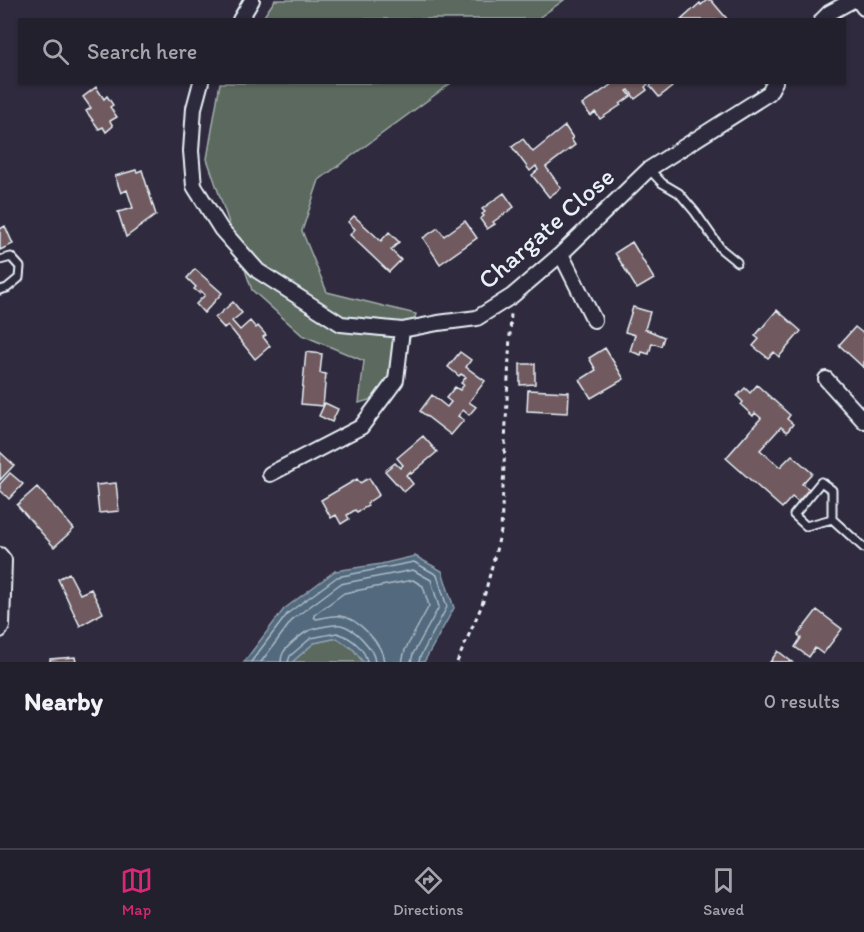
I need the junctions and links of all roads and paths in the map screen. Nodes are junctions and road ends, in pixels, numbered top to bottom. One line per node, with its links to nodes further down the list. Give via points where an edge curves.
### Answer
1 (252, 0): 5 (street)
2 (853, 0): 6 (street)
3 (858, 0): 4 (street)
4 (864, 8)
5 (241, 18)
6 (824, 18)
7 (200, 84): 16 (street, Chargate Close, via 194,108 191,151 194,186 221,230 258,270 341,324)
8 (774, 84): 9 (street, Chargate Close, via 769,93)
9 (649, 169): 10 (street, Chargate Close); 12 (lane, via 679,194 721,249)
10 (561, 254): 14 (street, Chargate Close); 15 (street)
11 (0, 260): 13 (lane, via 10,257 20,267 19,278)
12 (737, 262)
13 (0, 290)
14 (512, 296): 16 (street, Chargate Close, via 477,318); 24 (path, via 501,531 482,605)
15 (594, 320)
16 (402, 330): 19 (street, via 396,380 361,427)
17 (826, 379): 18 (street)
18 (864, 421)
19 (270, 474)
20 (832, 519): 20 (lane, via 832,490 821,482 794,515 806,526); 21 (lane)
21 (864, 548)
22 (0, 555): 23 (street, via 4,560)
23 (0, 630)
24 (457, 662)

